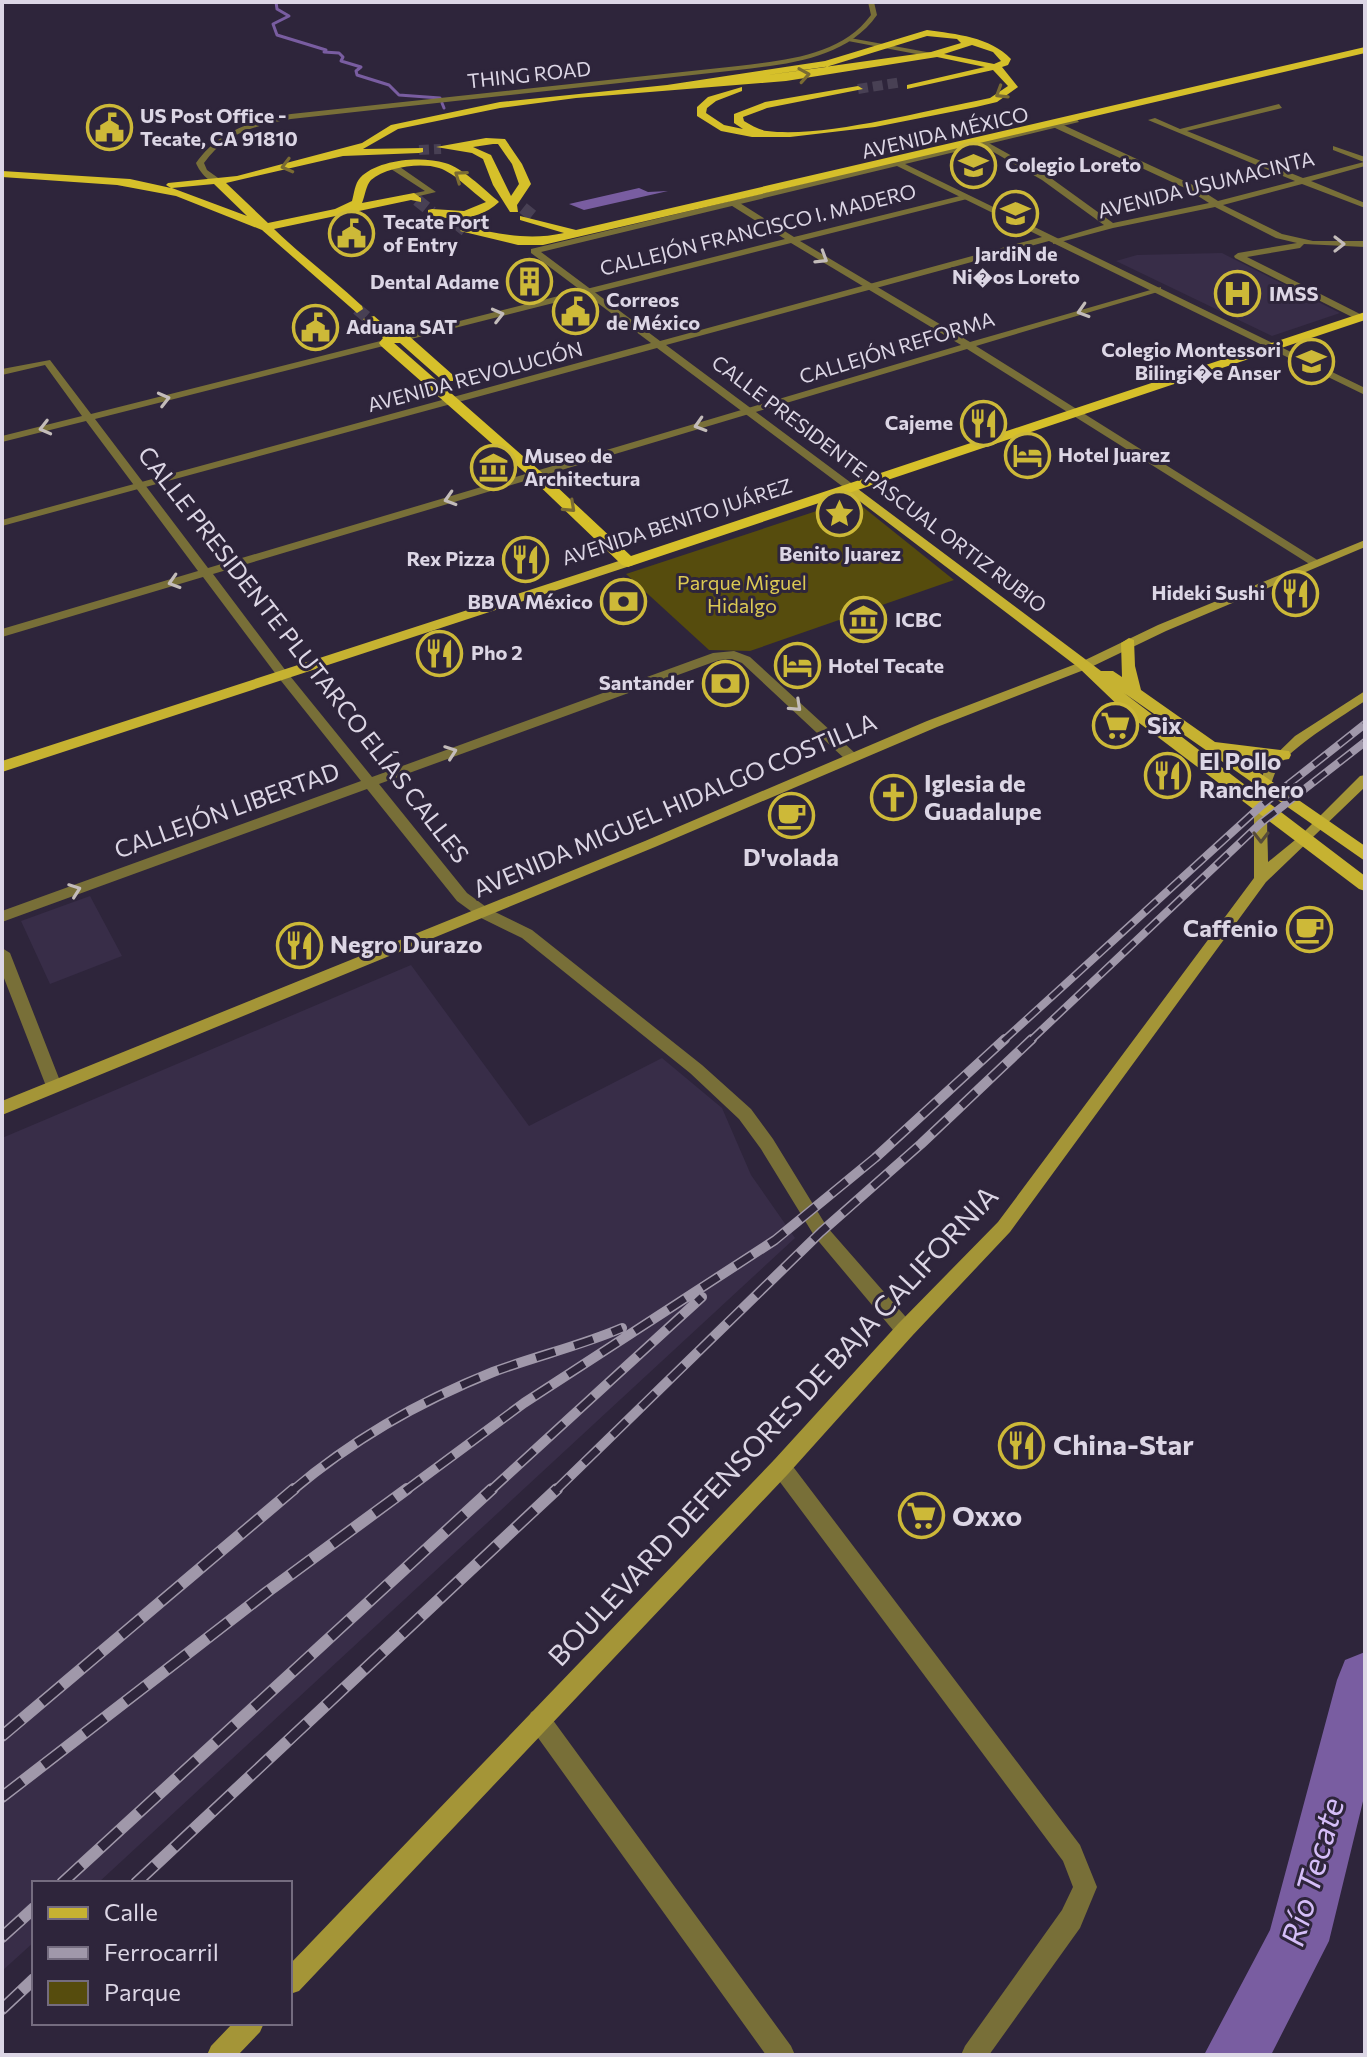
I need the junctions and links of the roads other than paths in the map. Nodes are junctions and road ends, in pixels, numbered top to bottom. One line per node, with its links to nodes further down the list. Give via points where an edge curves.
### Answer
1 (871, 2): 3 (street, via 874,15 869,27)
2 (960, 37): 4 (highway, via 927,33); 6 (highway, via 968,44); 7 (highway, via 1002,55 1005,63)
3 (850, 40): 4 (street); 30 (street, THING ROAD, via 752,67 269,122 233,134 207,153 200,163 203,171)
4 (887, 46): 6 (street); 11 (highway, via 826,64)
5 (1365, 50): 8 (highway, AVENIDA MÉXICO)
6 (932, 55): 7 (highway); 9 (highway, one-way to 6)
7 (996, 68): 10 (highway); 18 (highway, one-way to 18, via 1006,73 1013,87 993,100)
8 (1240, 78): 15 (street, AVENIDA MÉXICO); 24 (highway)
9 (770, 80): 11 (highway); 18 (highway, via 712,99 701,114 734,132)
10 (906, 84)
11 (671, 86): 17 (highway, via 500,105)
12 (860, 92): 18 (highway, via 765,105 736,119 745,127)
13 (1279, 106): 16 (street)
14 (1152, 120): 16 (street)
15 (1056, 125): 19 (street, AVENIDA MÉXICO); 34 (street)
16 (1180, 131): 29 (street)
17 (385, 132): 22 (highway, via 392,146); 23 (highway, via 366,145)
18 (780, 136)
19 (982, 143): 24 (street, AVENIDA MÉXICO); 41 (street, via 1045,178)
20 (1336, 148): 25 (street)
21 (477, 150): 22 (highway); 36 (highway, via 488,156 503,193); 36 (highway, via 445,148 501,141 525,184)
22 (420, 153): 23 (highway); 26 (highway); 40 (highway, one-way to 22, via 493,202)
23 (325, 155): 30 (highway, one-way to 30)
24 (894, 161): 31 (street); 33 (street, AVENIDA MÉXICO); 43 (highway)
25 (1365, 162): 29 (street, AVENIDA USUMACINTA)
26 (394, 167): 32 (street, via 432,192); 37 (highway, via 363,181 357,203)
27 (2, 174): 28 (highway)
28 (116, 181): 30 (highway); 42 (highway, via 179,193)
29 (1304, 181): 34 (street, AVENIDA USUMACINTA); 35 (street)
30 (218, 182): 42 (highway)
31 (964, 197): 44 (street, CALLEJÓN FRANCISCO I. MADERO); 45 (street)
32 (415, 198): 37 (highway)
33 (732, 202): 44 (street); 48 (street, AVENIDA MÉXICO)
34 (1218, 204): 39 (street); 41 (street, AVENIDA USUMACINTA)
35 (1365, 206)
36 (521, 211): 43 (highway, via 549,227)
37 (338, 212): 42 (highway)
38 (432, 212): 40 (highway)
39 (1230, 213): 46 (street, via 1279,236); 49 (street)
40 (465, 224): 48 (highway)
41 (1111, 226): 45 (street, AVENIDA USUMACINTA)
42 (264, 227): 53 (highway, via 300,260 303,274)
43 (587, 230): 48 (highway)
44 (792, 240): 50 (street, one-way to 50); 52 (street, CALLEJÓN FRANCISCO I. MADERO)
45 (1053, 240): 50 (street, AVENIDA REVOLUCIÓN); 51 (street)
46 (1313, 244): 47 (street, one-way to 47); 49 (street)
47 (1365, 244)
48 (538, 246): 52 (street, CALLE PRESIDENTE PASCUAL ORTIZ RUBIO)
49 (1265, 251): 54 (street, via 1237,257)
50 (869, 288): 57 (street, AVENIDA REVOLUCIÓN); 58 (street)
51 (1158, 289): 58 (street, CALLEJÓN REFORMA, one-way to 58); 59 (street)
52 (587, 292): 56 (street, CALLEJÓN FRANCISCO I. MADERO, one-way to 52); 57 (street, CALLE PRESIDENTE PASCUAL ORTIZ RUBIO)
53 (357, 309)
54 (1363, 317): 59 (highway, AVENIDA BENITO JUÁREZ)
55 (369, 319): 56 (highway)
56 (394, 340): 62 (highway); 63 (highway); 66 (street, CALLEJÓN FRANCISCO I. MADERO, one-way to 56)
57 (658, 345): 62 (street, AVENIDA REVOLUCIÓN); 64 (street, CALLE PRESIDENTE PASCUAL ORTIZ RUBIO)
58 (968, 345): 64 (street, CALLEJÓN REFORMA); 65 (street)
59 (1276, 346): 61 (street); 65 (highway, AVENIDA BENITO JUÁREZ)
60 (2, 372): 66 (street, CALLE PRESIDENTE PLUTARCO ELÍAS CALLES, via 47,362)
61 (1365, 392)
62 (470, 397): 63 (street, AVENIDA REVOLUCIÓN); 68 (highway)
63 (454, 402): 69 (highway); 70 (street, AVENIDA REVOLUCIÓN)
64 (746, 412): 68 (street, CALLEJÓN REFORMA, one-way to 68); 71 (street, CALLE PRESIDENTE PASCUAL ORTIZ RUBIO)
65 (1074, 412): 71 (highway, AVENIDA BENITO JUÁREZ); 75 (street)
66 (89, 417): 67 (street, CALLEJÓN FRANCISCO I. MADERO, one-way to 67); 70 (street, CALLE PRESIDENTE PLUTARCO ELÍAS CALLES)
67 (2, 439)
68 (551, 470): 69 (street, CALLEJÓN REFORMA); 74 (highway)
69 (535, 474): 74 (highway, one-way to 74); 76 (street, CALLEJÓN REFORMA, one-way to 76)
70 (141, 486): 72 (street, AVENIDA REVOLUCIÓN); 76 (street, CALLE PRESIDENTE PLUTARCO ELÍAS CALLES)
71 (850, 487): 74 (highway, AVENIDA BENITO JUÁREZ); 79 (main road, CALLE PRESIDENTE PASCUAL ORTIZ RUBIO)
72 (2, 523)
73 (1365, 543): 75 (main road, AVENIDA MIGUEL HIDALGO COSTILLA)
74 (636, 559): 80 (main road, AVENIDA BENITO JUÁREZ)
75 (1315, 563): 78 (main road, AVENIDA MIGUEL HIDALGO COSTILLA)
76 (206, 573): 77 (street, CALLEJÓN REFORMA, one-way to 77); 80 (street, CALLE PRESIDENTE PLUTARCO ELÍAS CALLES)
77 (2, 633)
78 (1129, 643): 79 (main road, AVENIDA MIGUEL HIDALGO COSTILLA); 81 (main road)
79 (1085, 665): 81 (main road, CALLE PRESIDENTE PASCUAL ORTIZ RUBIO); 85 (main road, AVENIDA MIGUEL HIDALGO COSTILLA); 90 (main road, CALLE PRESIDENTE PASCUAL ORTIZ RUBIO, via 1121,701)
80 (282, 674): 86 (main road, AVENIDA BENITO JUÁREZ); 88 (street, CALLE PRESIDENTE PLUTARCO ELÍAS CALLES)
81 (1133, 692): 83 (main road, CALLE PRESIDENTE PASCUAL ORTIZ RUBIO)
82 (1365, 695): 84 (main road)
83 (1206, 744): 84 (main road); 89 (main road, CALLE PRESIDENTE PASCUAL ORTIZ RUBIO)
84 (1283, 755): 89 (main road, via 1271,767)
85 (851, 757): 88 (street, CALLEJÓN LIBERTAD, one-way to 85, via 707,659 740,656); 96 (main road, AVENIDA MIGUEL HIDALGO COSTILLA)
86 (2, 767)
87 (1365, 779): 91 (main road, BOULEVARD DEFENSORES DE BAJA CALIFORNIA)
88 (368, 782): 96 (street, CALLE PRESIDENTE PLUTARCO ELÍAS CALLES, via 462,897); 97 (street, CALLEJÓN LIBERTAD, one-way to 88)
89 (1268, 787): 90 (main road); 91 (main road, CALLE PRESIDENTE PASCUAL ORTIZ RUBIO)
90 (1261, 806): 92 (main road, CALLE PRESIDENTE PASCUAL ORTIZ RUBIO); 94 (main road, one-way to 94)
91 (1321, 823): 92 (main road, BOULEVARD DEFENSORES DE BAJA CALIFORNIA); 93 (main road, CALLE PRESIDENTE PASCUAL ORTIZ RUBIO)
92 (1305, 839): 94 (main road, BOULEVARD DEFENSORES DE BAJA CALIFORNIA); 95 (main road, CALLE PRESIDENTE PASCUAL ORTIZ RUBIO)
93 (1365, 855)
94 (1261, 879): 101 (main road, BOULEVARD DEFENSORES DE BAJA CALIFORNIA, via 1004,1227)
95 (1365, 885)
96 (484, 913): 99 (main road, AVENIDA MIGUEL HIDALGO COSTILLA); 101 (street, CALLE PRESIDENTE PLUTARCO ELÍAS CALLES, via 527,934 745,1114 821,1232)
97 (2, 917)
98 (2, 953): 99 (street)
99 (54, 1086): 100 (main road, AVENIDA MIGUEL HIDALGO COSTILLA)
100 (2, 1108)
101 (905, 1330): 102 (main road, BOULEVARD DEFENSORES DE BAJA CALIFORNIA)
102 (781, 1467): 103 (main road, BOULEVARD DEFENSORES DE BAJA CALIFORNIA); 108 (street, via 1072,1853 1085,1887 1071,1919)
103 (539, 1720): 104 (main road, BOULEVARD DEFENSORES DE BAJA CALIFORNIA); 107 (street)
104 (292, 1980)
105 (249, 2025): 106 (main road)
106 (220, 2055)
107 (782, 2055)
108 (974, 2055)

